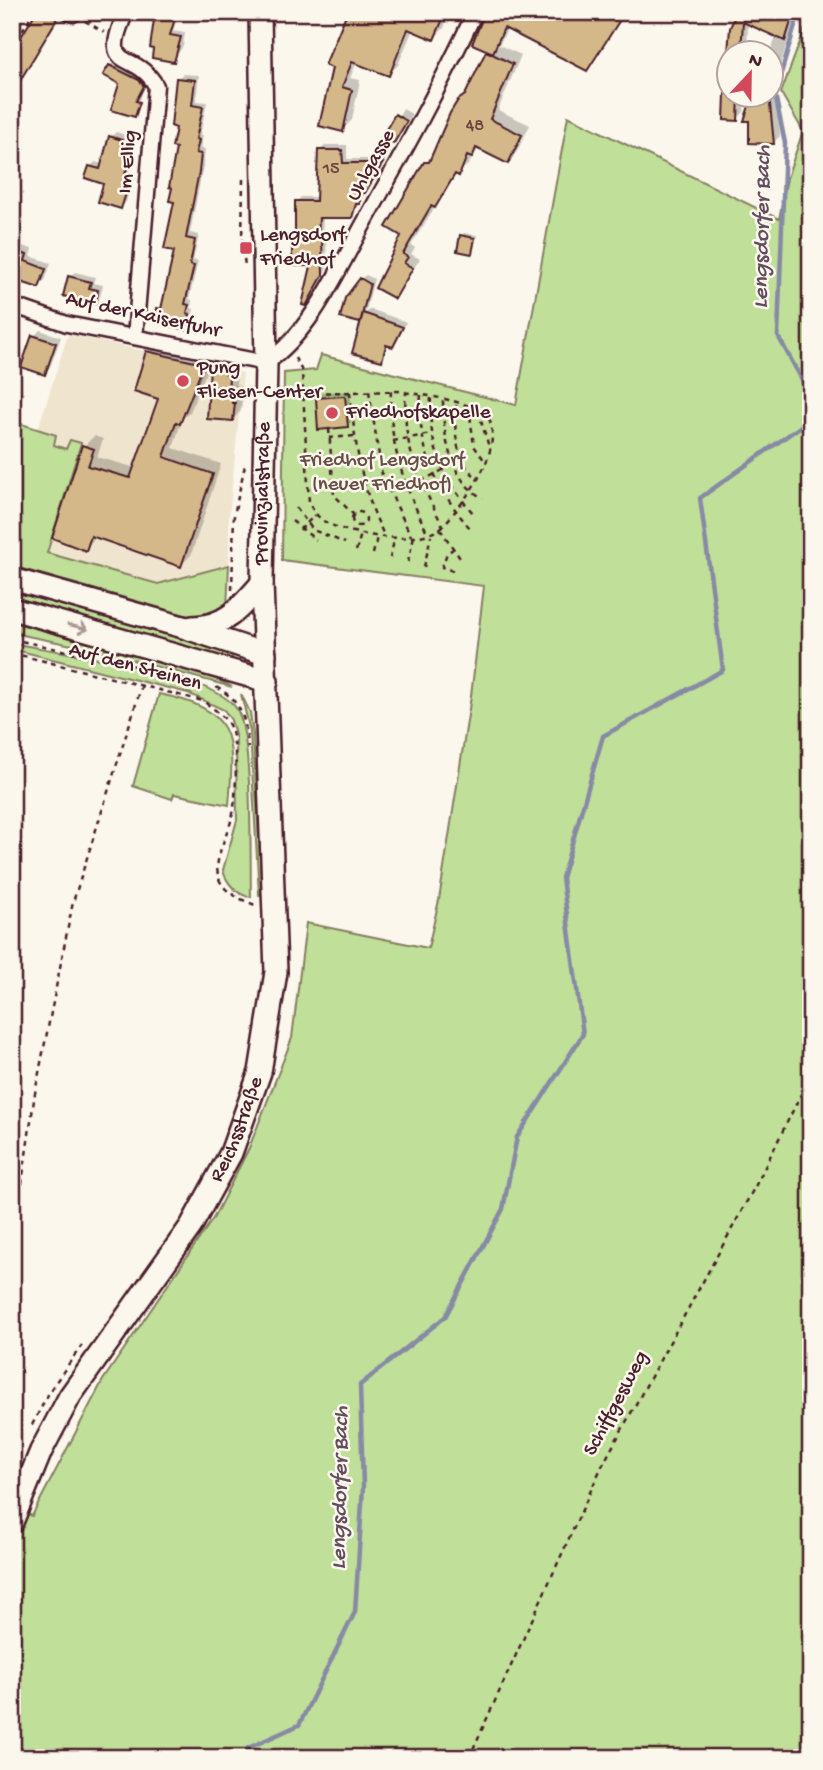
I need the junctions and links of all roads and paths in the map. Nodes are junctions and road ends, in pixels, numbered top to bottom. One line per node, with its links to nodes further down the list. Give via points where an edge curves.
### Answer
1 (33, 12): 7 (path)
2 (127, 12): 6 (street)
3 (260, 12): 10 (main road, Provinzialstraße)
4 (475, 12): 10 (street, Uhlgasse, via 421,121 324,293 288,346)
5 (71, 13): 6 (path)
6 (115, 38): 9 (street, Im Ellig, via 121,58 151,77 156,86)
7 (12, 47)
8 (12, 305): 9 (street, Auf der Kaiserfuhr, via 67,324)
9 (135, 337): 10 (street, Auf der Kaiserfuhr)
10 (266, 363): 69 (main road, Provinzialstraße)
11 (302, 371): 15 (path)
12 (369, 391): 13 (path); 14 (path); 53 (path, via 382,475)
13 (391, 391): 16 (path); 29 (path)
14 (350, 392): 15 (path); 25 (path)
15 (305, 393): 42 (path, via 309,503)
16 (406, 393): 17 (path); 28 (path)
17 (421, 396): 18 (path); 26 (path)
18 (431, 398): 19 (path); 24 (path)
19 (443, 401): 20 (path); 37 (path, via 448,448)
20 (456, 403): 21 (path); 35 (path, via 459,451 470,473)
21 (469, 407): 22 (path); 32 (path, via 471,435)
22 (478, 411): 30 (path); 30 (path, via 492,426)
23 (329, 429): 27 (path)
24 (431, 435): 26 (path); 33 (path)
25 (354, 436): 27 (path); 56 (path, via 363,486)
26 (422, 436): 28 (path); 34 (path)
27 (329, 439): 43 (path, via 334,495)
28 (407, 439): 29 (path); 36 (path)
29 (393, 441): 54 (path, via 407,492)
30 (489, 447): 32 (path)
31 (246, 460): 71 (path, via 234,515)
32 (485, 461): 35 (path)
33 (443, 470): 34 (path); 39 (path)
34 (434, 474): 36 (path); 41 (path)
35 (478, 478): 37 (path)
36 (420, 481): 48 (path)
37 (470, 490): 38 (path); 39 (path)
38 (483, 498)
39 (462, 501): 41 (path); 44 (path)
40 (296, 508): 46 (path)
41 (455, 511): 48 (path); 49 (path)
42 (316, 515): 46 (path); 51 (path)
43 (354, 515): 47 (path); 47 (path, via 365,516 364,523)
44 (475, 515)
45 (292, 521): 50 (path)
46 (306, 524): 50 (path); 59 (path)
47 (358, 525): 51 (path)
48 (442, 528): 54 (path); 60 (path)
49 (471, 529)
50 (300, 530): 58 (path)
51 (356, 532): 52 (path)
52 (361, 534): 55 (path); 61 (path)
53 (412, 536): 54 (path); 57 (path); 65 (path)
54 (430, 536): 66 (path)
55 (377, 537): 56 (path); 62 (path)
56 (386, 537): 57 (path)
57 (395, 537): 63 (path)
58 (316, 540)
59 (345, 543)
60 (453, 549): 64 (path); 67 (path, via 442,567)
61 (356, 551)
62 (373, 554)
63 (390, 558)
64 (462, 561)
65 (408, 562)
66 (424, 567)
67 (453, 571)
68 (12, 579): 72 (main road)
69 (261, 583): 71 (main road); 75 (main road, Provinzialstraße)
70 (12, 609): 77 (main road, one-way to 77)
71 (233, 615): 72 (main road, via 208,627)
72 (183, 627): 75 (main road)
73 (12, 639): 76 (path)
74 (12, 653): 79 (path, Auf den Steinen)
75 (265, 654): 77 (main road, Provinzialstraße)
76 (177, 676)
77 (267, 681): 88 (main road, Reichsstraße, via 276,972 260,1072 231,1153 191,1226 70,1395)
78 (212, 684): 80 (path, via 232,696 244,713)
79 (142, 685): 81 (path, Auf den Steinen, via 203,701 220,713 232,731 233,816 217,862 220,881 233,895 257,906); 83 (path, via 68,929 35,1093 16,1224)
80 (248, 750)
81 (257, 893)
82 (811, 1074): 89 (path, Schiffgesweg, via 758,1181 601,1466)
83 (12, 1334)
84 (83, 1343): 85 (path)
85 (29, 1432)
86 (23, 1443): 87 (path)
87 (12, 1465)
88 (12, 1522)
89 (469, 1758)

